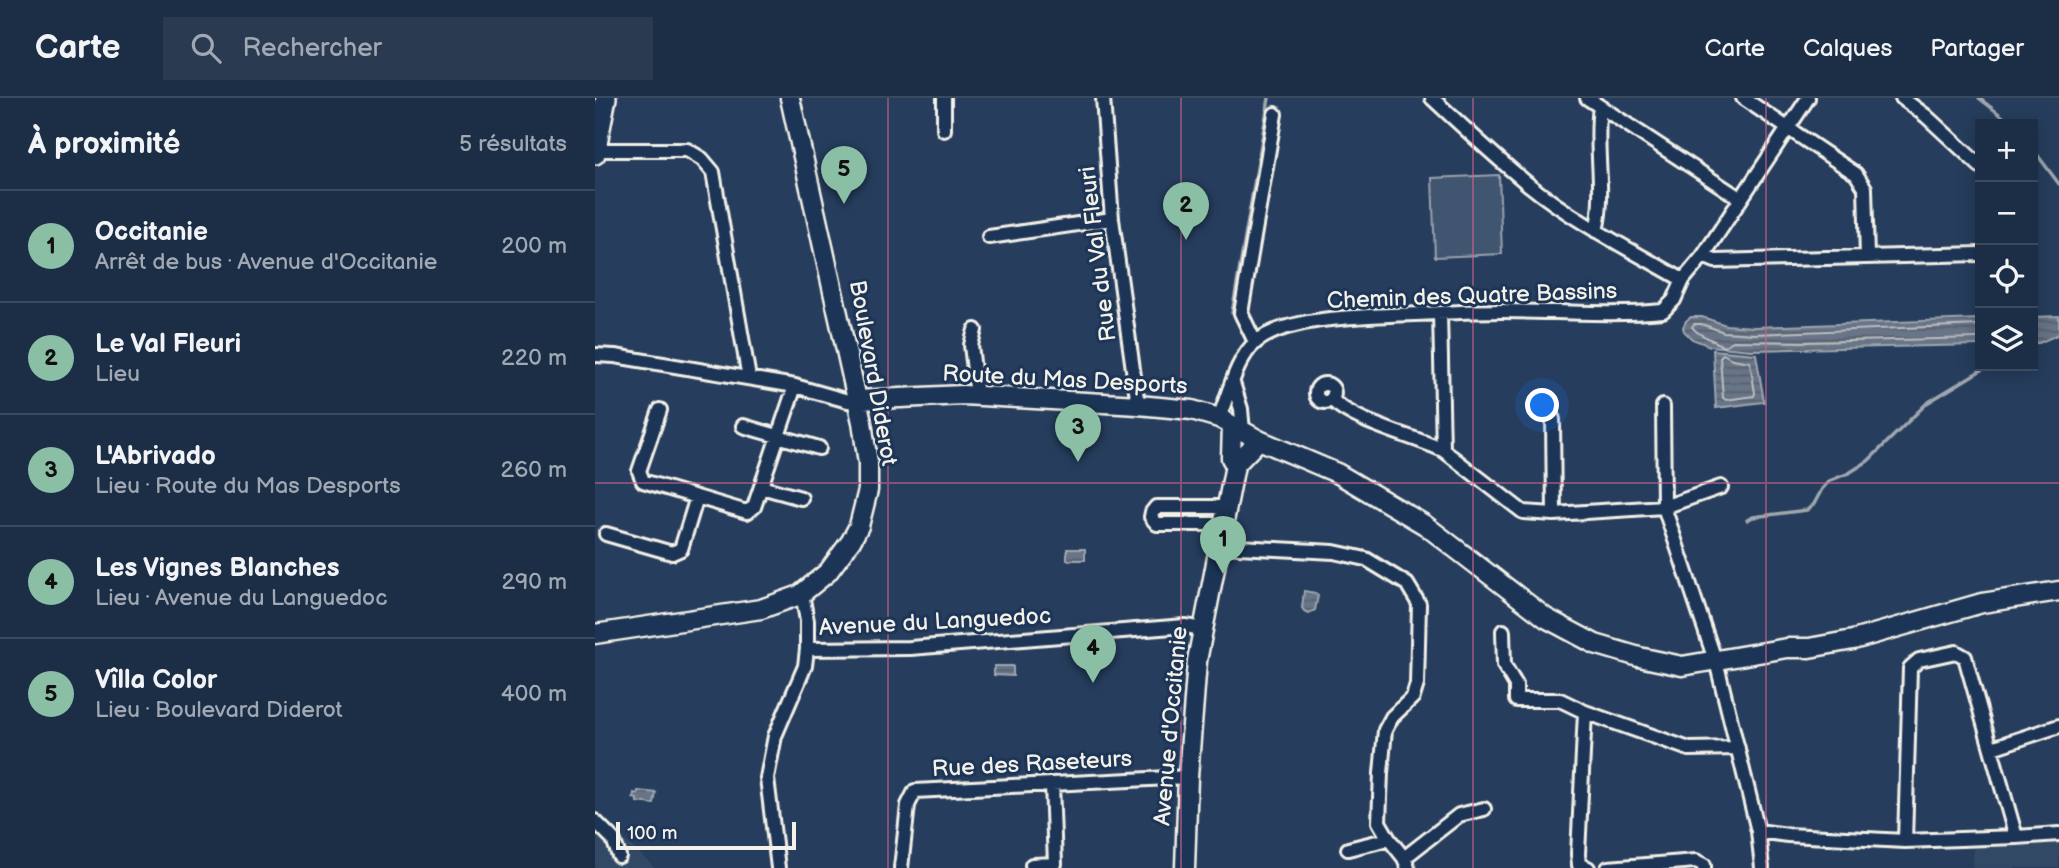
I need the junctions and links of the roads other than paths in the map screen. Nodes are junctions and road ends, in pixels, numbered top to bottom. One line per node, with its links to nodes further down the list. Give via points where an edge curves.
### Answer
1 (606, 98): 14 (main road)
2 (790, 98): 33 (street, Boulevard Diderot)
3 (944, 98): 13 (street)
4 (1103, 98): 17 (street, Rue du Val Fleuri)
5 (1432, 98): 18 (street, via 1528,184)
6 (1587, 98): 10 (street)
7 (1743, 98): 12 (street)
8 (1808, 98): 12 (street)
9 (1902, 98): 15 (street)
10 (1600, 107): 16 (street); 18 (street)
11 (1275, 114): 26 (street, via 1241,313)
12 (1788, 127): 16 (street); 22 (street, via 1856,174 1865,188)
13 (944, 130)
14 (595, 152): 28 (street, via 687,150 713,172)
15 (1975, 161)
16 (1741, 200): 21 (street)
17 (1112, 219): 19 (street); 34 (street, Rue du Val Fleuri)
18 (1596, 230): 23 (street)
19 (989, 237)
20 (1975, 254): 22 (street)
21 (1703, 256): 22 (street, via 1715,261); 23 (street)
22 (1867, 257)
23 (1683, 280): 24 (street, Chemin des Quatre Bassins, via 1663,311)
24 (1440, 313): 26 (street, Chemin des Quatre Bassins, via 1314,322 1275,330); 43 (street)
25 (975, 330): 31 (street, via 971,345)
26 (1255, 342): 29 (street)
27 (595, 355): 28 (street)
28 (749, 378): 30 (street)
29 (1233, 383): 38 (street); 38 (street, via 1241,409)
30 (795, 386): 33 (street); 40 (street)
31 (977, 396): 33 (street, Route du Mas Desports); 34 (street, Route du Mas Desports)
32 (1331, 399): 43 (street, via 1376,424)
33 (858, 400): 57 (street, Boulevard Diderot, via 868,463 865,507 839,558)
34 (1138, 405): 38 (street, Route du Mas Desports, via 1192,410)
35 (1663, 405): 49 (street)
36 (660, 410): 47 (street, via 639,471 643,481)
37 (1553, 419): 50 (street)
38 (1231, 425): 41 (street, Route du Mas Desports); 44 (street, Avenue d'Occitanie)
39 (743, 426): 40 (street)
40 (778, 436): 42 (street); 45 (street)
41 (1259, 440): 44 (street); 62 (street, Route du Mas Desports, via 1337,473 1425,525 1546,618 1595,644 1682,666)
42 (819, 448)
43 (1443, 450): 50 (street, via 1523,512)
44 (1235, 465): 51 (street, Avenue d'Occitanie)
45 (761, 487): 47 (street, via 754,508 747,512); 48 (street)
46 (1721, 487): 49 (street)
47 (697, 497): 52 (street, via 681,549 672,553)
48 (801, 498)
49 (1664, 507): 50 (street); 62 (street)
50 (1554, 514)
51 (1226, 516): 51 (street, via 1156,507 1151,517 1157,524); 53 (street, Avenue d'Occitanie)
52 (606, 534)
53 (1220, 546): 58 (street, Avenue d'Occitanie); 74 (street, via 1334,552 1366,559 1407,584 1419,604 1417,684 1413,697 1385,730 1379,822)
54 (2059, 584): 55 (street, Route du Mas Desports)
55 (2019, 590): 56 (street, Route du Mas Desports); 62 (street, Route du Mas Desports, via 2001,587 1868,630)
56 (2059, 591)
57 (800, 595): 60 (street, Boulevard Diderot, via 761,609); 61 (street, Avenue du Languedoc, via 807,621)
58 (1204, 629): 61 (street, Avenue du Languedoc, via 1185,626 910,648); 67 (street, Avenue d'Occitanie)
59 (1503, 631): 63 (street, via 1504,665 1516,685 1516,699 1560,701)
60 (595, 634)
61 (807, 649): 82 (street, via 800,679 775,736 767,778)
62 (1716, 661): 65 (street)
63 (1584, 712): 65 (street, via 1689,749); 80 (street)
64 (2059, 726): 66 (street)
65 (1738, 748): 71 (street)
66 (1992, 748): 73 (street); 75 (street, via 1965,657 1956,652 1919,660 1910,668)
67 (1188, 777): 68 (street, Rue des Raseteurs); 84 (street, Avenue d'Occitanie)
68 (1052, 784): 79 (street, via 1055,864); 83 (street, Rue des Raseteurs, via 915,791 908,805)
69 (1484, 809): 78 (street, via 1459,815)
70 (595, 821): 77 (street, via 613,839)
71 (1758, 831): 75 (street); 87 (street)
72 (2059, 834): 73 (street)
73 (2016, 837): 75 (street)
74 (1389, 839): 76 (street); 78 (street)
75 (1905, 841)
76 (1348, 849)
77 (619, 856)
78 (1406, 863)
79 (1032, 865)
80 (1580, 867)
81 (1632, 867): 85 (street); 86 (street, via 1696,860)
82 (778, 868)
83 (901, 868)
84 (1185, 868)
85 (1608, 868)
86 (1704, 868)
87 (1762, 868)

